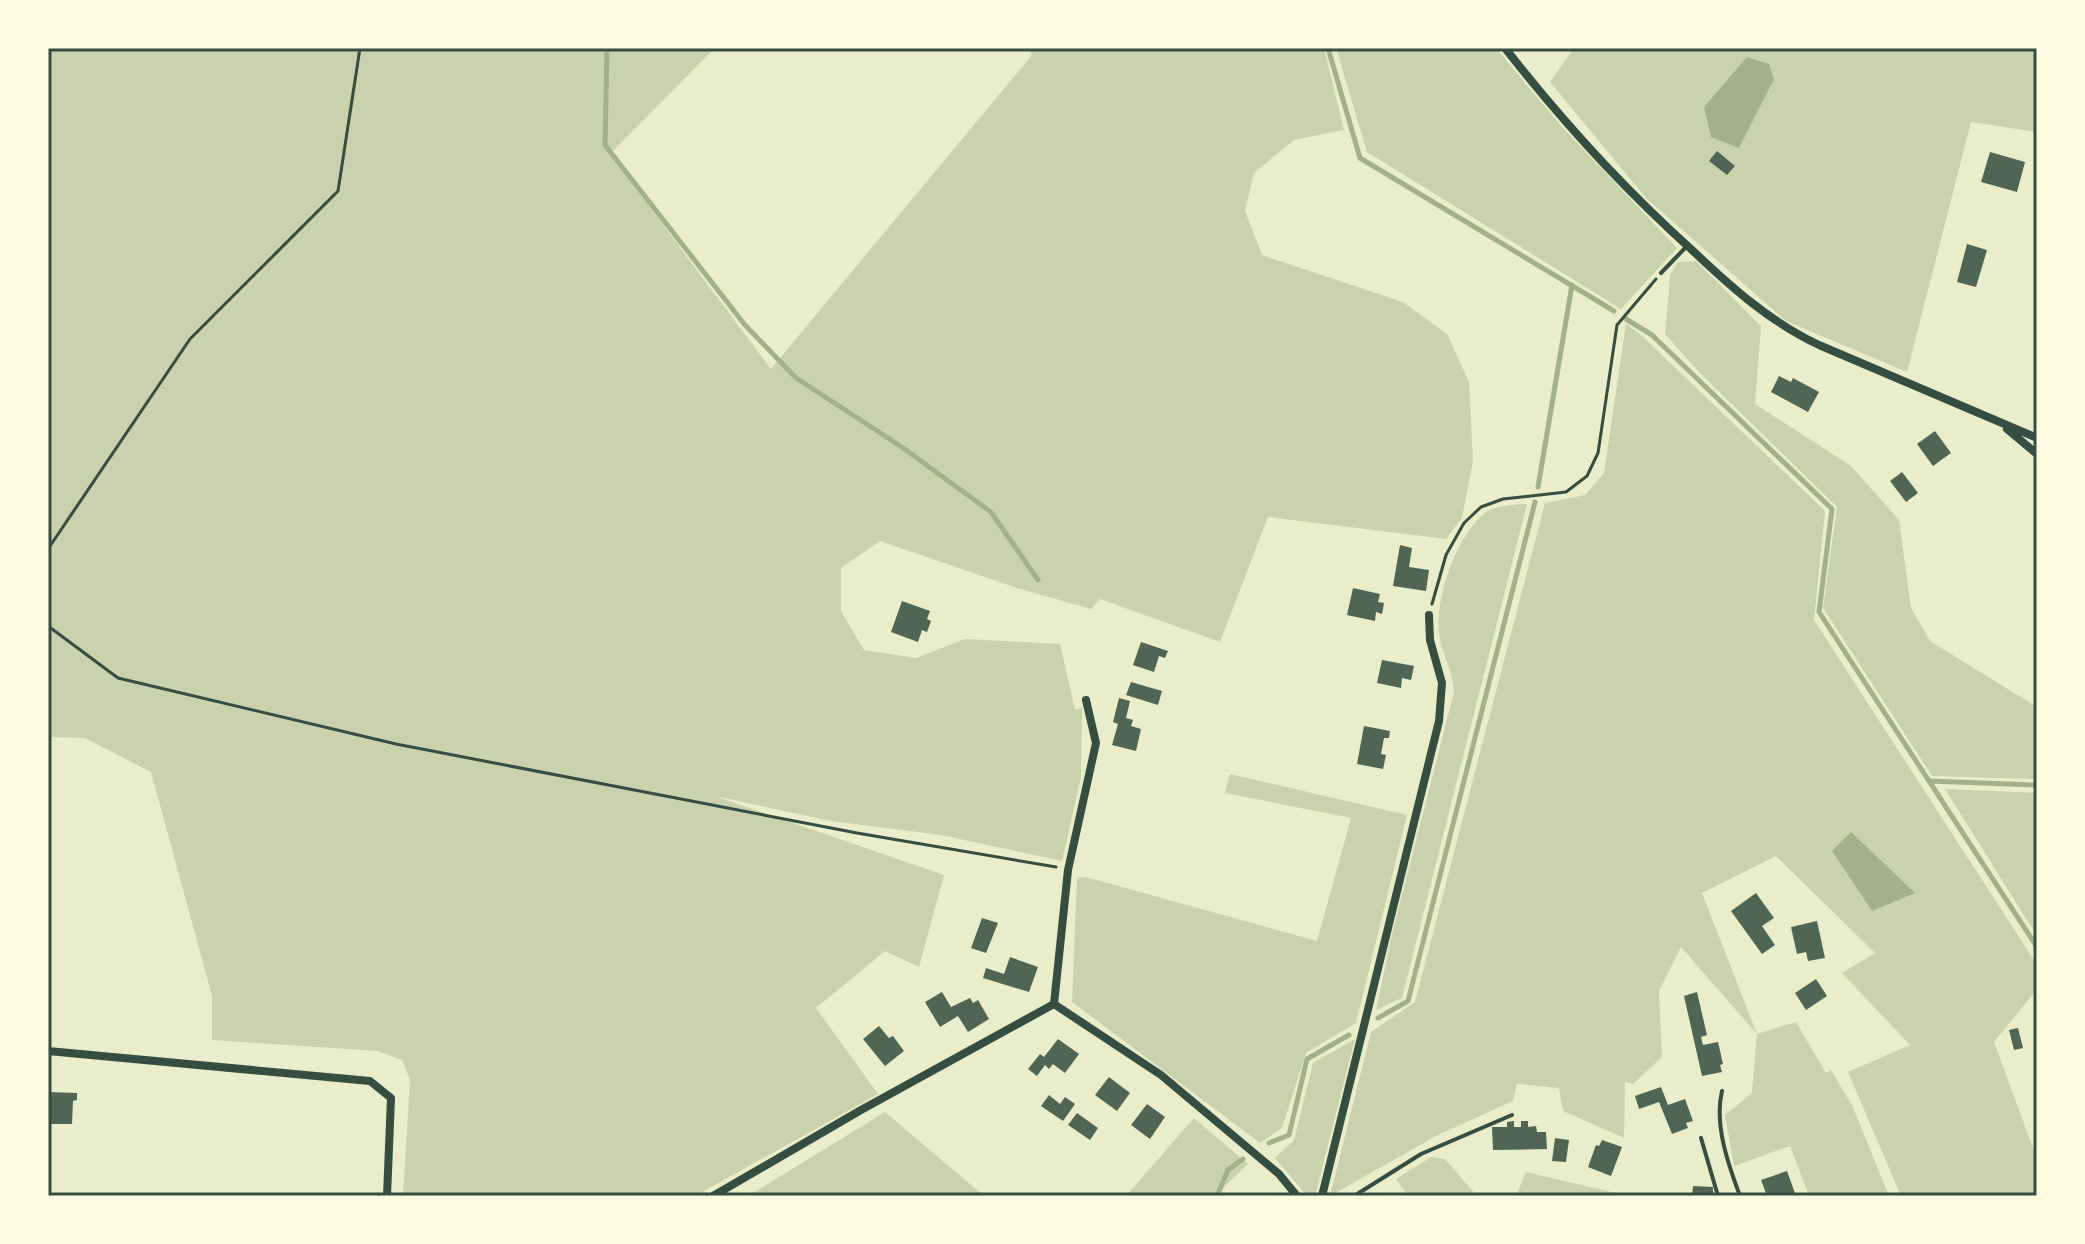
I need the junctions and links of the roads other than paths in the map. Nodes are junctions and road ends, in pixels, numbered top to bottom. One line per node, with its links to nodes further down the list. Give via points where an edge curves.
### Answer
1 (1505, 48): 2 (street, via 1612,174)
2 (1687, 246): 3 (lane); 4 (street, via 1785,328)
3 (1661, 273)
4 (2000, 423): 5 (street); 6 (street)
5 (2037, 438)
6 (2037, 454)
7 (1429, 615): 17 (street, via 1442,683 1439,721)
8 (1086, 700): 9 (street, via 1096,743 1068,870)
9 (1054, 1004): 15 (street); 16 (street, via 1161,1075 1279,1174)
10 (48, 1051): 14 (street, via 370,1081 391,1098)
11 (1722, 1091): 20 (lane, via 1717,1109)
12 (1512, 1115): 18 (lane, via 1421,1154)
13 (1701, 1138): 19 (lane)
14 (387, 1196)
15 (713, 1196)
16 (1297, 1196)
17 (1322, 1196)
18 (1354, 1196)
19 (1718, 1196)
20 (1740, 1196)

